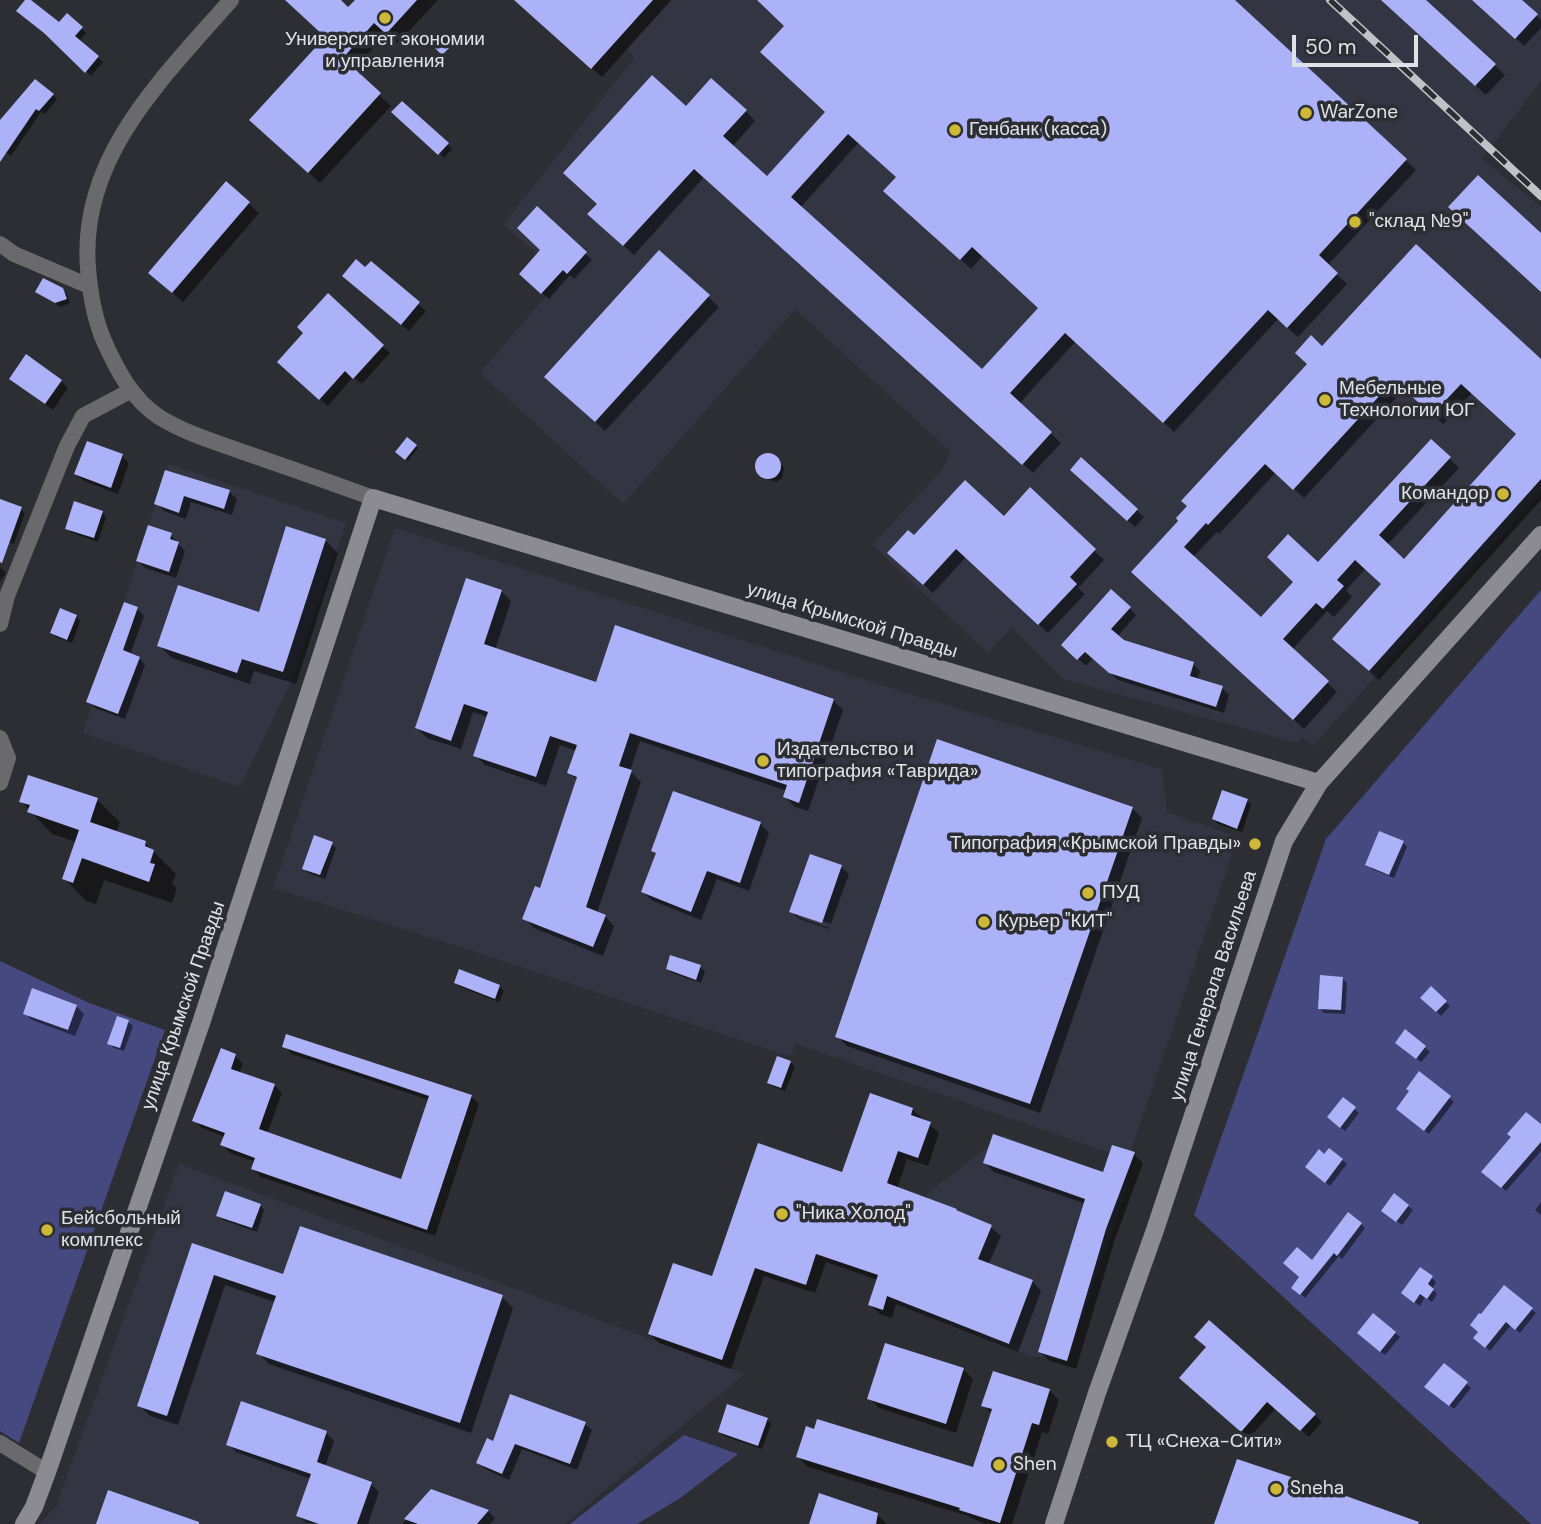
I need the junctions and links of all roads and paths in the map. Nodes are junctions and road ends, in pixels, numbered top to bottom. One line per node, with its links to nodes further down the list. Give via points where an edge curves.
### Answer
1 (231, 0): 3 (street, улица Крымской Правды, via 156,86 111,151 89,215)
2 (0, 244): 3 (street)
3 (89, 286): 4 (street, улица Крымской Правды, via 98,326)
4 (130, 391): 5 (street, улица Крымской Правды, via 158,416 197,435); 7 (street, via 83,416 7,596)
5 (373, 498): 10 (street, улица Крымской Правды); 12 (street, улица Крымской Правды, via 201,1023)
6 (1541, 535): 10 (street, улица Генерала Васильева)
7 (0, 624)
8 (0, 738): 9 (street, via 8,758)
9 (0, 783)
10 (1319, 783): 14 (street, улица Генерала Васильева, via 1284,841)
11 (0, 1443): 12 (street)
12 (47, 1472): 13 (street, улица Крымской Правды)
13 (24, 1524)
14 (1054, 1524)

